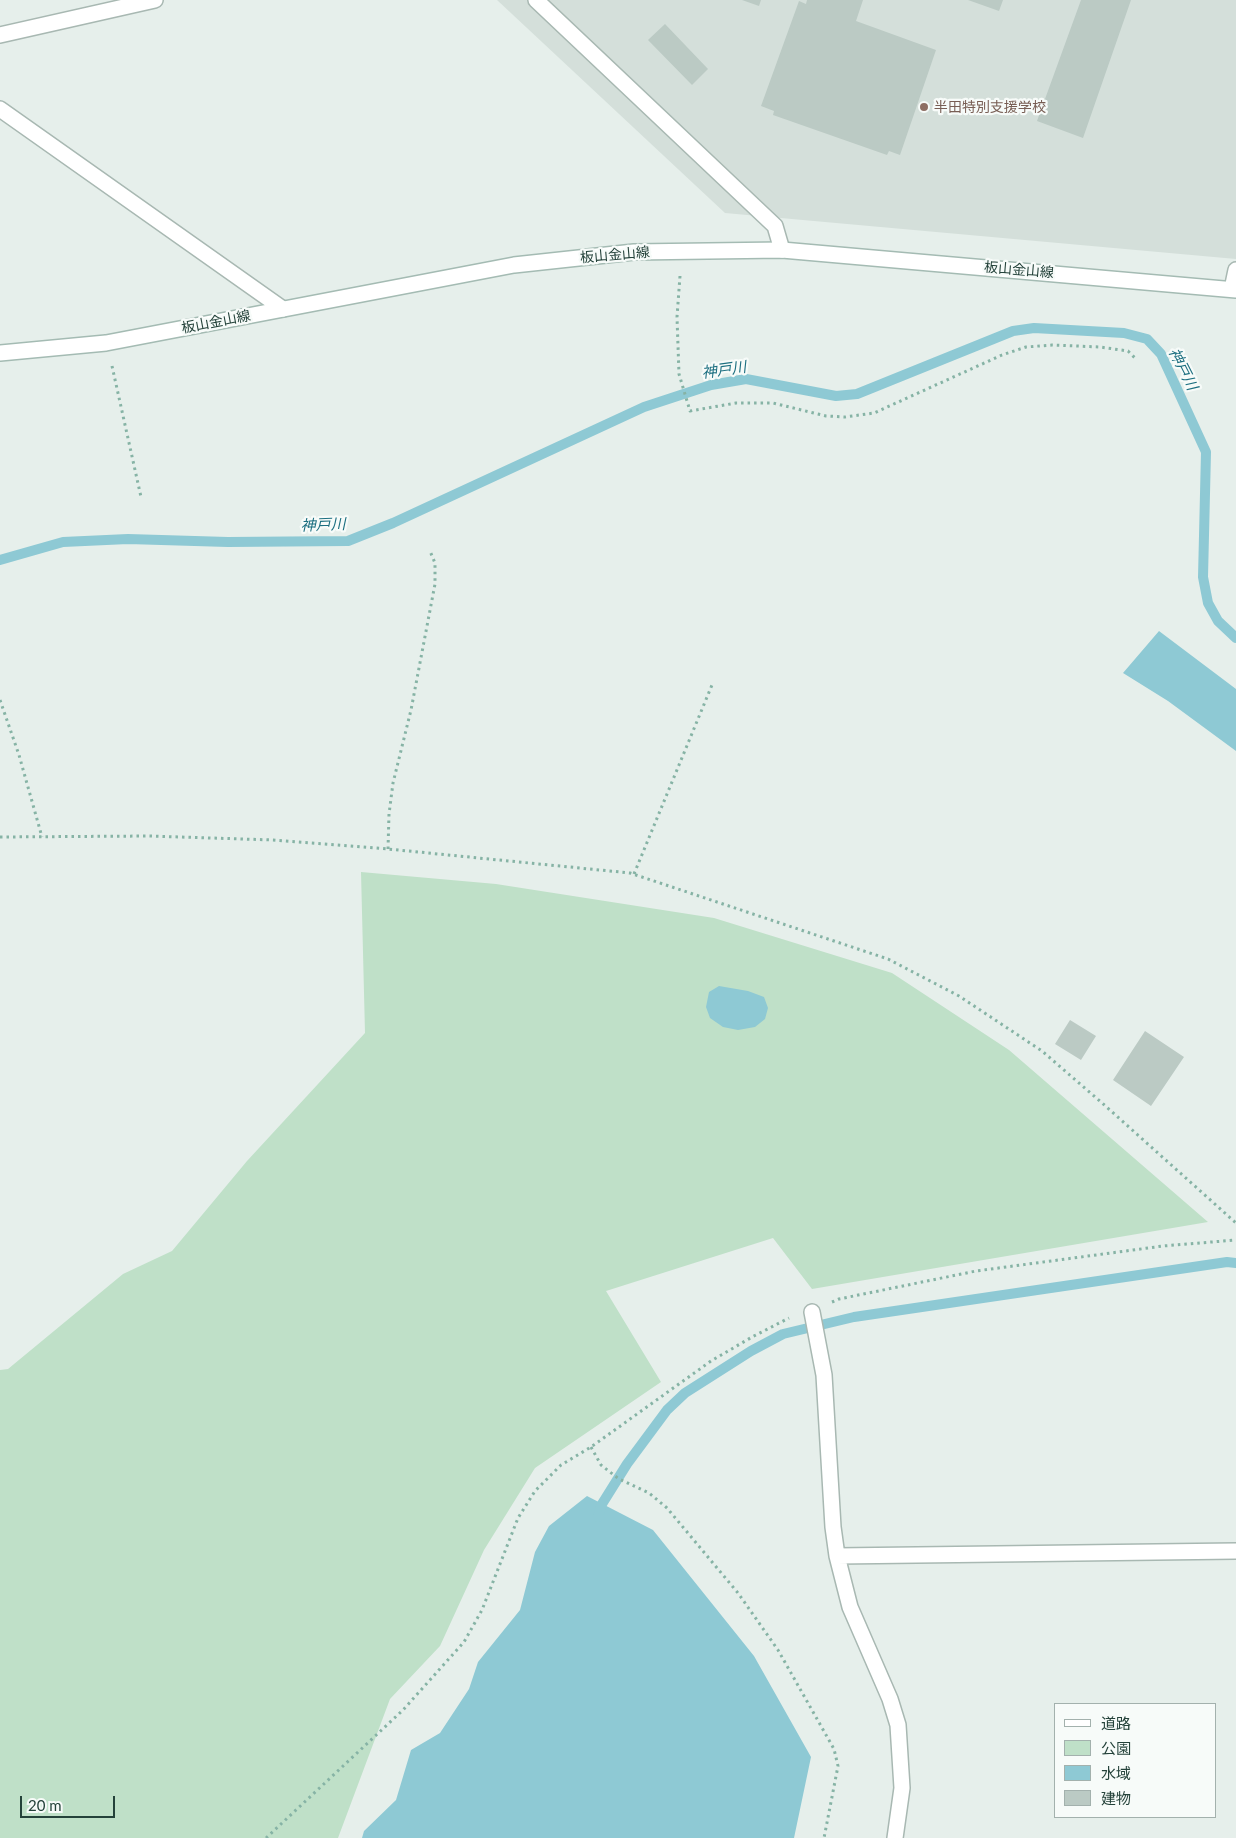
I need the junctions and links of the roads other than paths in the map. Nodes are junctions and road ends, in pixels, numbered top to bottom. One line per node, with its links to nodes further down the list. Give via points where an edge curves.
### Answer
1 (155, 0): 3 (street)
2 (536, 0): 5 (street, via 775,226)
3 (0, 35)
4 (0, 108): 8 (street)
5 (782, 250): 7 (street, 板山金山線); 8 (street, 板山金山線, via 634,252 514,265)
6 (1236, 270): 7 (street)
7 (1234, 289)
8 (283, 309): 9 (street, 板山金山線, via 106,343)
9 (0, 352)
10 (812, 1312): 12 (street, via 824,1375)
11 (1236, 1551): 12 (street)
12 (837, 1556): 13 (street, via 850,1608 898,1725 902,1788)
13 (896, 1838)

